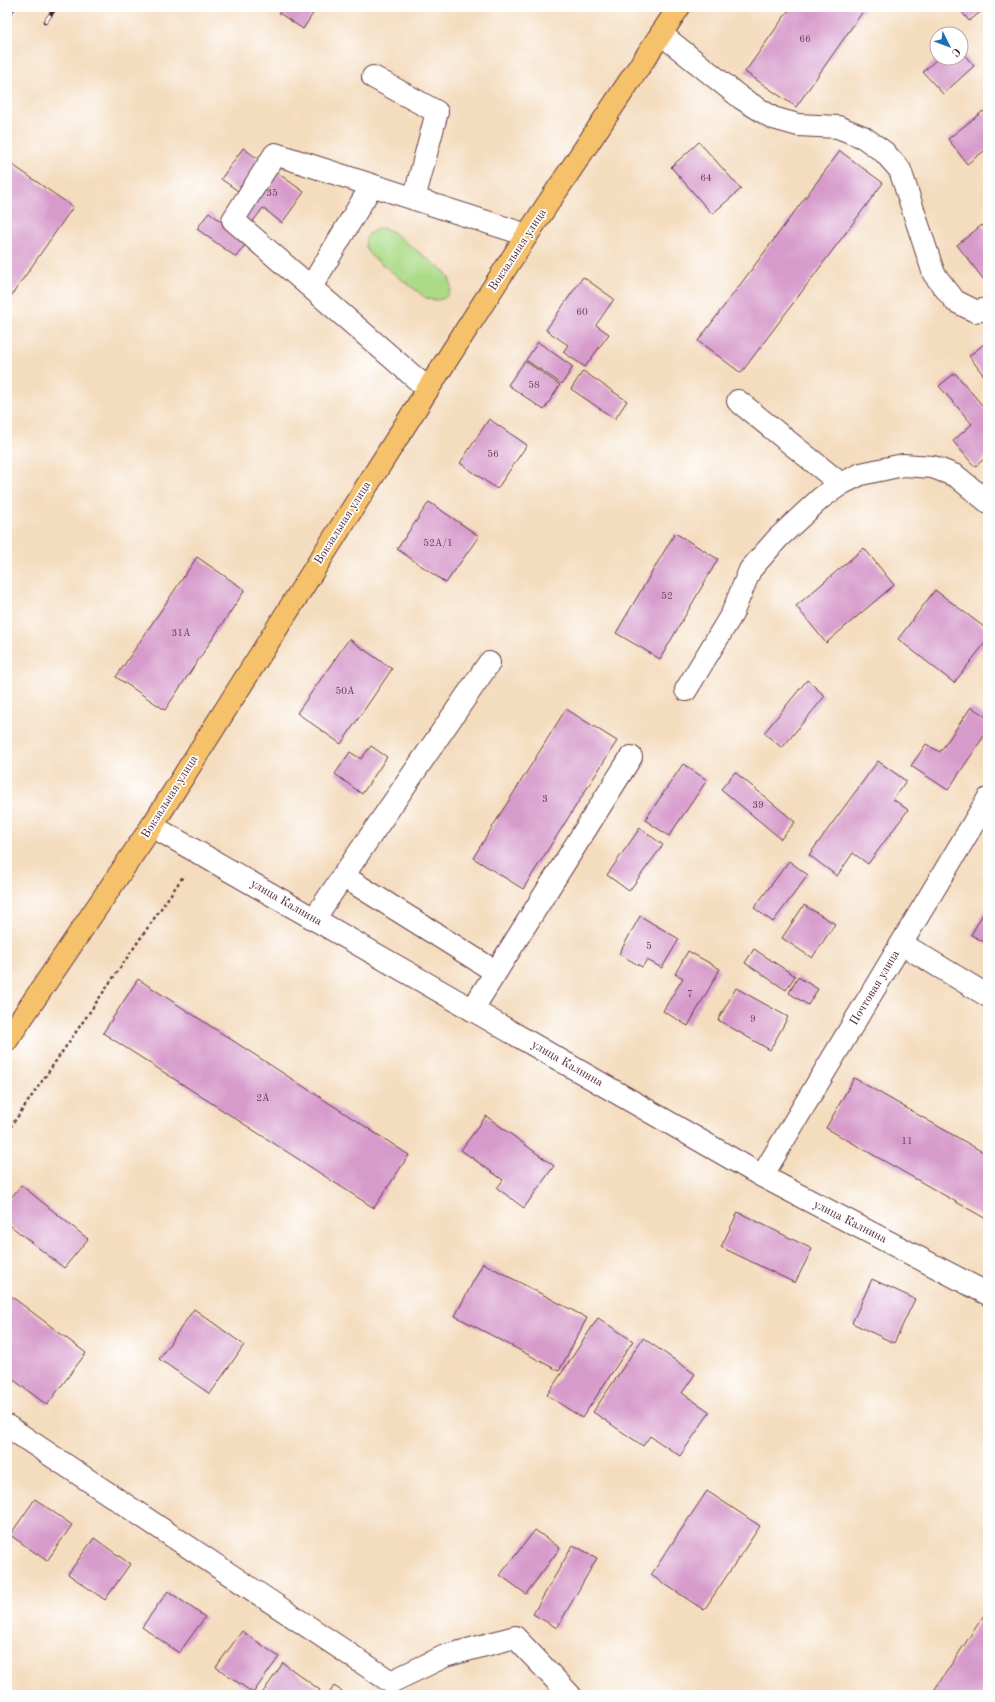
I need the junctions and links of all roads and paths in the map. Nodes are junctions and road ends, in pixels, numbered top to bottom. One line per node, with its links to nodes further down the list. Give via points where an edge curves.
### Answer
1 (680, 7): 2 (main road, Вокзальная улица)
2 (661, 34): 6 (main road, Вокзальная улица); 8 (street, via 741,98 773,118 798,125 838,127 863,137 884,152 900,170 934,274 955,301 975,311)
3 (373, 77): 5 (street, via 437,112)
4 (372, 185): 5 (street); 7 (street); 7 (street, via 275,154 233,220)
5 (414, 199): 6 (street)
6 (527, 235): 9 (main road, Вокзальная улица)
7 (311, 287): 9 (street)
8 (988, 309)
9 (428, 389): 17 (main road, Вокзальная улица)
10 (738, 401): 11 (street)
11 (841, 484): 12 (street, via 861,474 903,465 932,467 956,476); 14 (street, via 821,498 778,538 750,570 732,614)
12 (988, 502)
13 (488, 663): 19 (street)
14 (686, 690)
15 (631, 756): 22 (street)
16 (988, 799): 21 (street, Почтовая улица)
17 (152, 826): 18 (street, улица Калнина); 25 (main road, Вокзальная улица)
18 (200, 854): 20 (street, улица Калнина); 26 (path)
19 (343, 876): 20 (street); 22 (street)
20 (314, 919): 24 (street, улица Калнина)
21 (902, 944): 23 (street); 27 (street, Почтовая улица)
22 (496, 972): 24 (street)
23 (988, 996)
24 (472, 1010): 27 (street, улица Калнина)
25 (7, 1040)
26 (7, 1132)
27 (762, 1176): 28 (street, улица Калнина)
28 (988, 1294)
29 (7, 1426): 30 (street)
30 (387, 1689): 31 (street, via 445,1656 515,1637)
31 (570, 1695)

